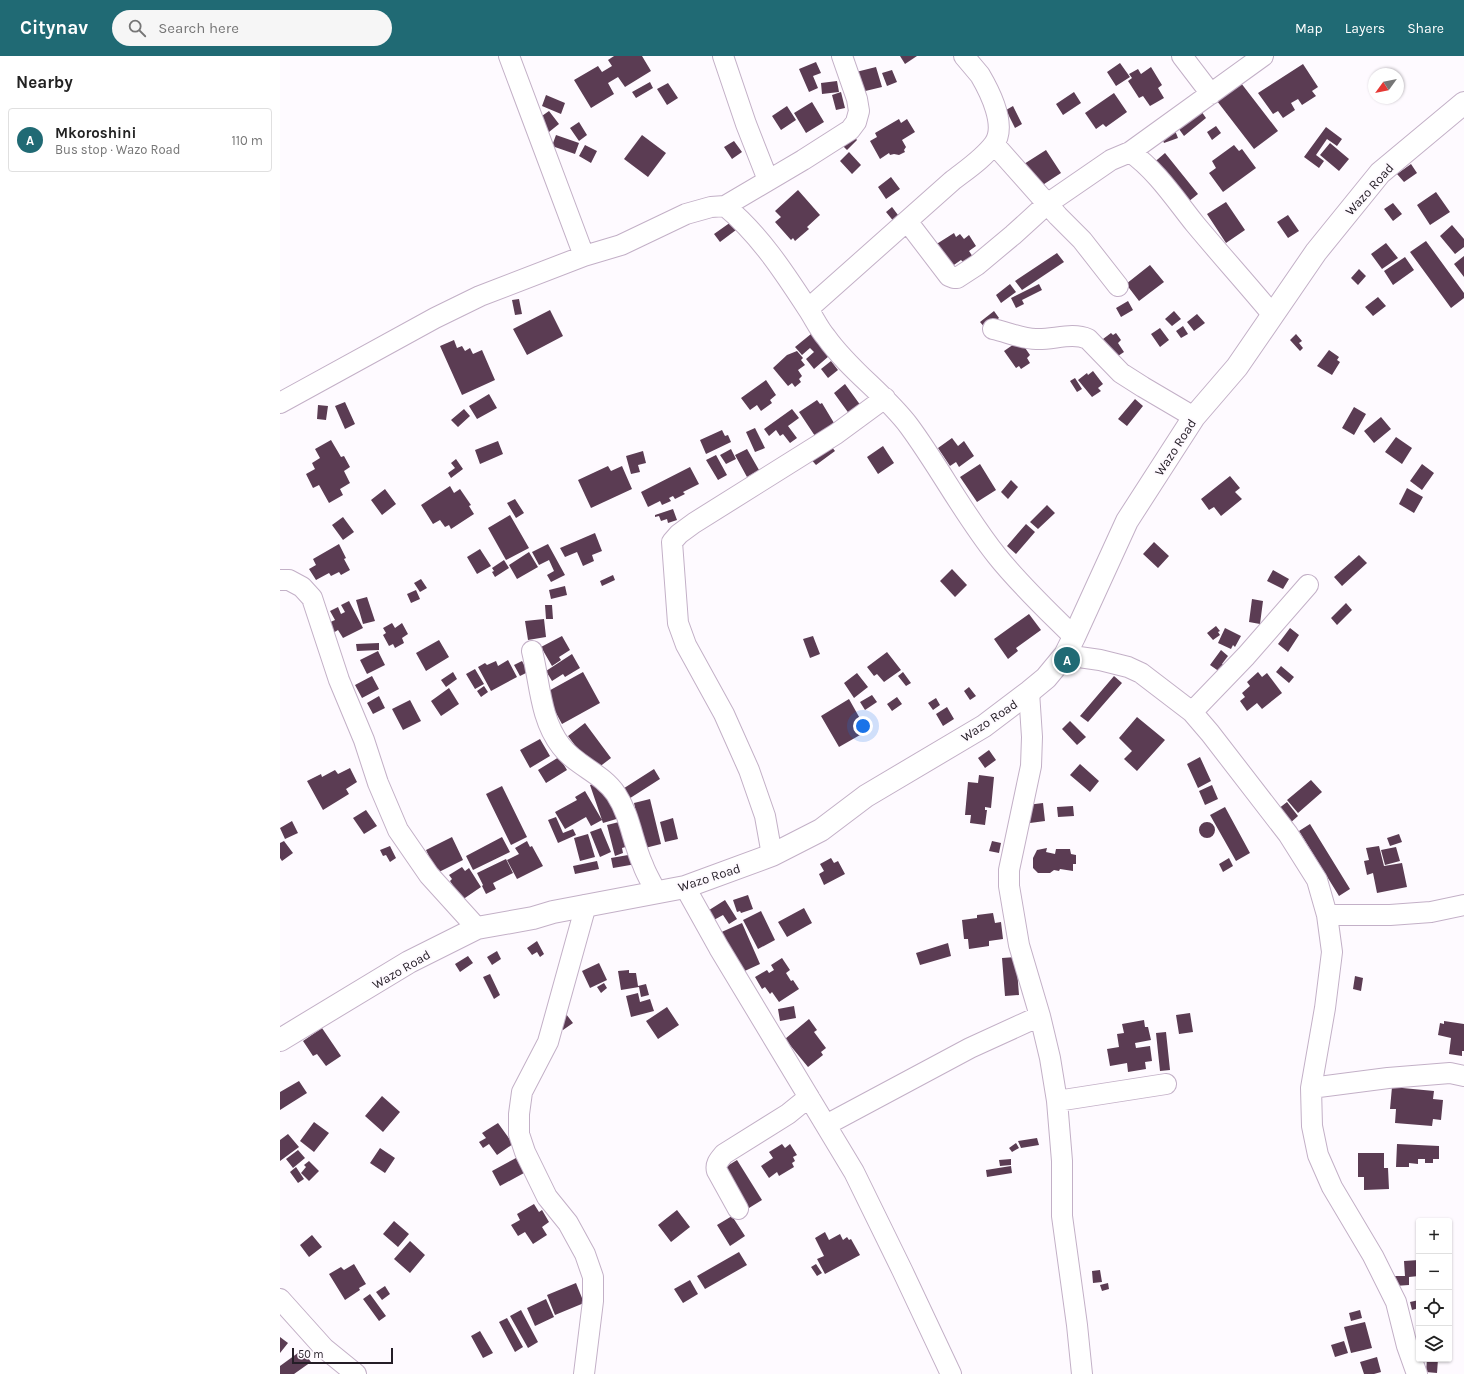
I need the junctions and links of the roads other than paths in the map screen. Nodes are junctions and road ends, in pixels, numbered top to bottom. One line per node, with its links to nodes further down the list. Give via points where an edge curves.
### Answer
1 (509, 56): 15 (street)
2 (724, 56): 11 (street, via 746,124)
3 (842, 56): 11 (street, via 857,99 859,112 856,122 850,130)
4 (964, 56): 9 (street, via 980,76 998,116 999,126)
5 (1182, 56): 7 (street)
6 (1263, 56): 7 (street)
7 (1211, 94): 10 (street)
8 (1464, 103): 18 (main road, Wazo Road, via 1380,173 1316,252)
9 (994, 144): 12 (street); 14 (street)
10 (1130, 152): 12 (street, via 1111,160); 18 (street, via 1163,184)
11 (768, 180): 13 (street)
12 (1047, 204): 14 (street, via 977,265 954,278 949,276); 16 (street, via 1082,240)
13 (725, 206): 15 (street, via 686,214 621,245); 17 (street, via 742,219 778,264)
14 (907, 221): 17 (street)
15 (584, 256): 21 (street, via 480,296)
16 (1118, 286)
17 (808, 309): 20 (street, via 826,337 851,367)
18 (1272, 314): 22 (main road, Wazo Road, via 1237,367)
19 (993, 329): 22 (street, via 1034,339 1081,336 1088,339 1121,373)
20 (885, 398): 25 (street, via 908,425 997,557 1020,582); 29 (street, via 836,434 689,527 672,542 678,623 686,645 724,714 749,770 765,816)
21 (280, 403)
22 (1194, 417): 25 (main road, Wazo Road, via 1127,521)
23 (280, 580): 35 (street, via 289,580 302,587 312,598 339,680 398,830 429,875)
24 (1308, 585): 28 (street, via 1246,656)
25 (1069, 646): 27 (main road, Wazo Road, via 1046,678); 28 (street, via 1100,660 1142,673)
26 (532, 651): 31 (street, via 544,712 552,731 561,747 600,776 615,792 629,820 642,864)
27 (1029, 692): 29 (main road, Wazo Road, via 984,726 866,796 821,830); 36 (street, via 1031,766 1009,870 1009,886 1019,945)
28 (1192, 712): 34 (street, via 1288,834 1317,880)
29 (772, 855): 30 (main road, Wazo Road)
30 (685, 887): 31 (main road, Wazo Road); 41 (street)
31 (656, 892): 32 (main road, Wazo Road)
32 (586, 905): 35 (main road, Wazo Road); 47 (street, via 548,1042 522,1092 519,1114 520,1134 525,1152 547,1197 568,1223 585,1254 593,1277 593,1301)
33 (1464, 905): 34 (street, via 1431,912)
34 (1327, 915): 40 (street, via 1332,952 1325,1008)
35 (477, 928): 37 (main road, Wazo Road, via 409,962)
36 (1040, 1016): 42 (street); 43 (street, via 970,1048)
37 (280, 1040)
38 (1464, 1076): 40 (street, via 1450,1073)
39 (1166, 1084): 42 (street)
40 (1310, 1088): 50 (street, via 1312,1126 1318,1155 1332,1186 1373,1256 1396,1302)
41 (809, 1097): 43 (street); 44 (street, via 788,1114 718,1160 717,1171)
42 (1057, 1101): 49 (street, via 1062,1161 1062,1216)
43 (826, 1124): 48 (street, via 854,1172)
44 (738, 1208)
45 (280, 1299): 46 (street, via 324,1348)
46 (356, 1374)
47 (584, 1374)
48 (951, 1374)
49 (1082, 1374)
50 (1417, 1374)

